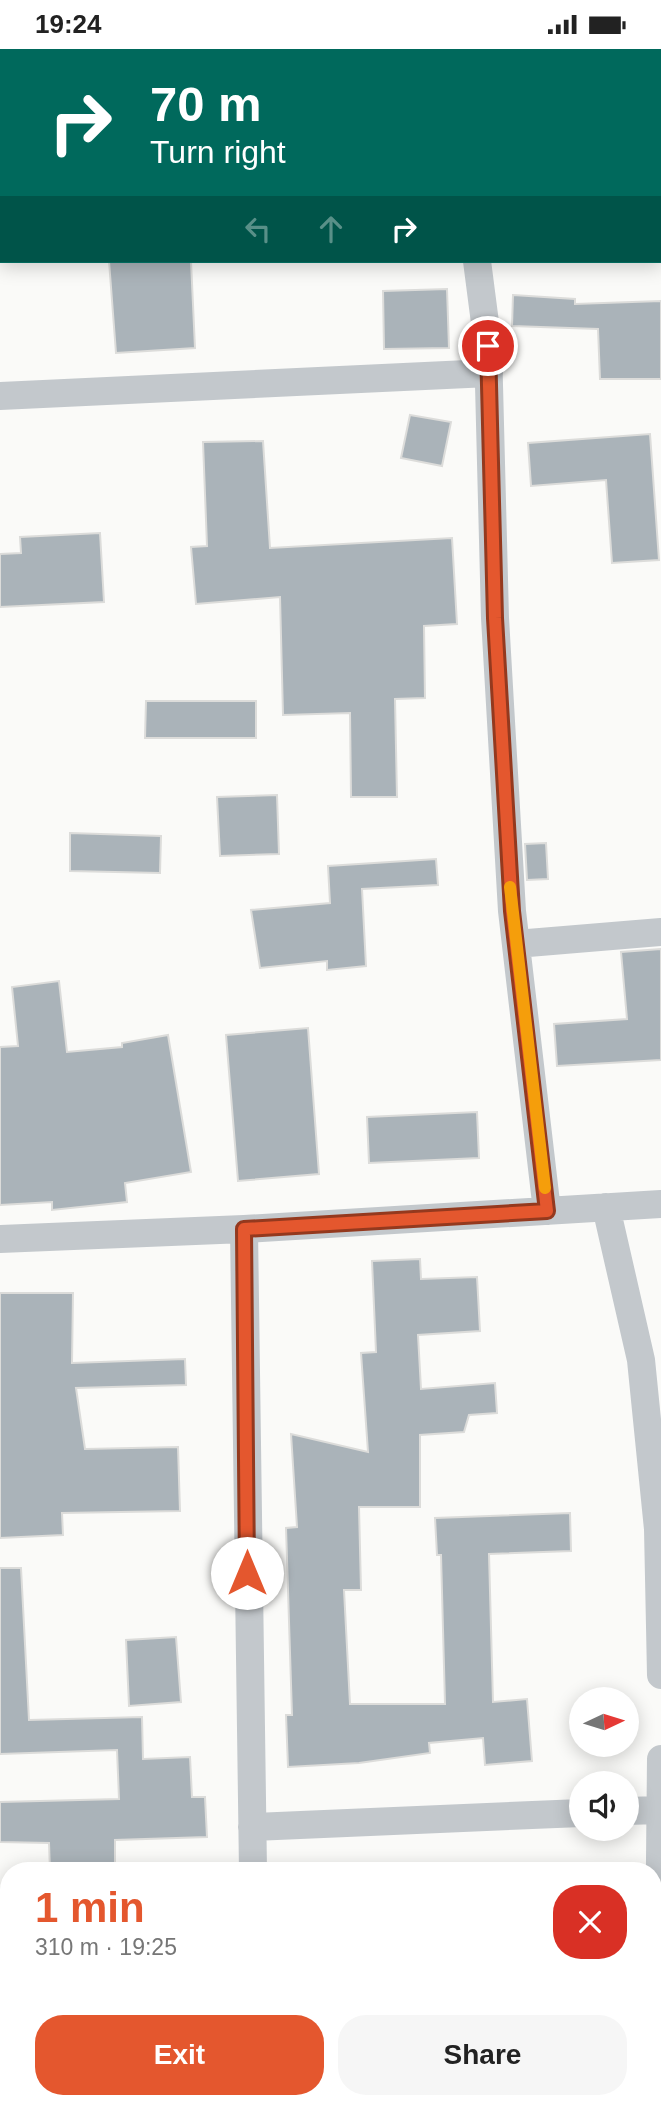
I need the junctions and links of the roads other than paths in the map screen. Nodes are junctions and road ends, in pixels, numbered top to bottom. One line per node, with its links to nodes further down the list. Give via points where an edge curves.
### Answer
1 (477, 263): 2 (street)
2 (489, 373): 3 (street); 5 (street, via 495,618)
3 (0, 397)
4 (661, 932): 5 (street)
5 (516, 944): 8 (street)
6 (661, 1204): 7 (street)
7 (606, 1207): 8 (street); 11 (street, via 641,1360 658,1529)
8 (547, 1211): 9 (street)
9 (244, 1229): 10 (street); 17 (street)
10 (0, 1239)
11 (660, 1624): 12 (street)
12 (661, 1675)
13 (661, 1759): 14 (street)
14 (661, 1810): 15 (street); 19 (street)
15 (639, 1811)
16 (569, 1814): 17 (street)
17 (252, 1827): 18 (street)
18 (253, 1862)
19 (661, 1862)

